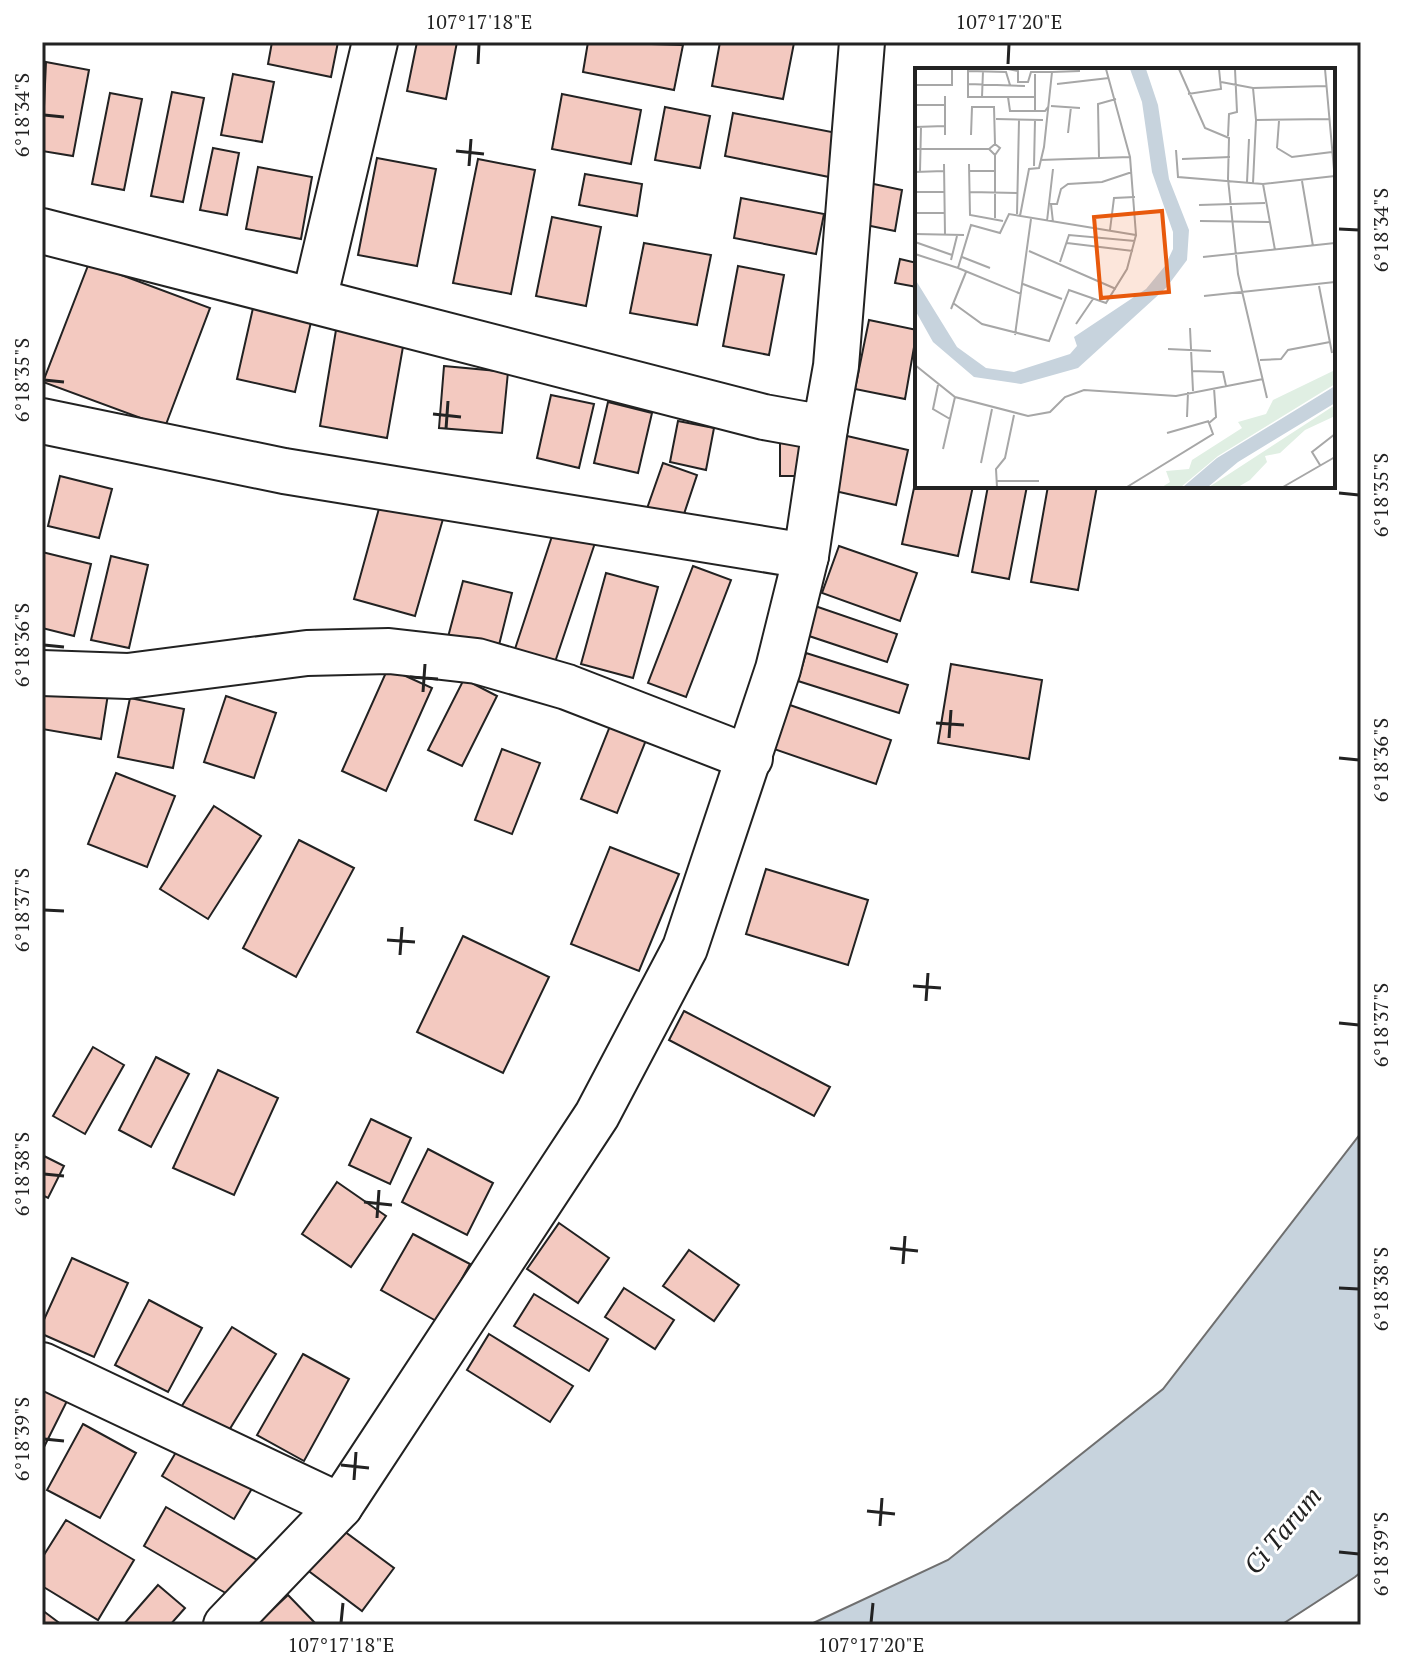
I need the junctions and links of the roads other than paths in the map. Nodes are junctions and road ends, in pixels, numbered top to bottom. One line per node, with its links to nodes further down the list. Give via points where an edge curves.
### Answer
1 (375, 42): 4 (street)
2 (862, 42): 6 (street, via 836,366)
3 (42, 231): 4 (street)
4 (314, 300): 6 (street, via 764,417)
5 (42, 421): 7 (street, via 284,471)
6 (825, 428): 7 (street)
7 (806, 556): 9 (street)
8 (42, 673): 9 (street, via 128,676 307,653 389,651 477,661 567,687)
9 (750, 758): 11 (street, via 685,948 597,1115)
10 (42, 1365): 11 (street)
11 (340, 1506): 12 (street)
12 (226, 1625)

